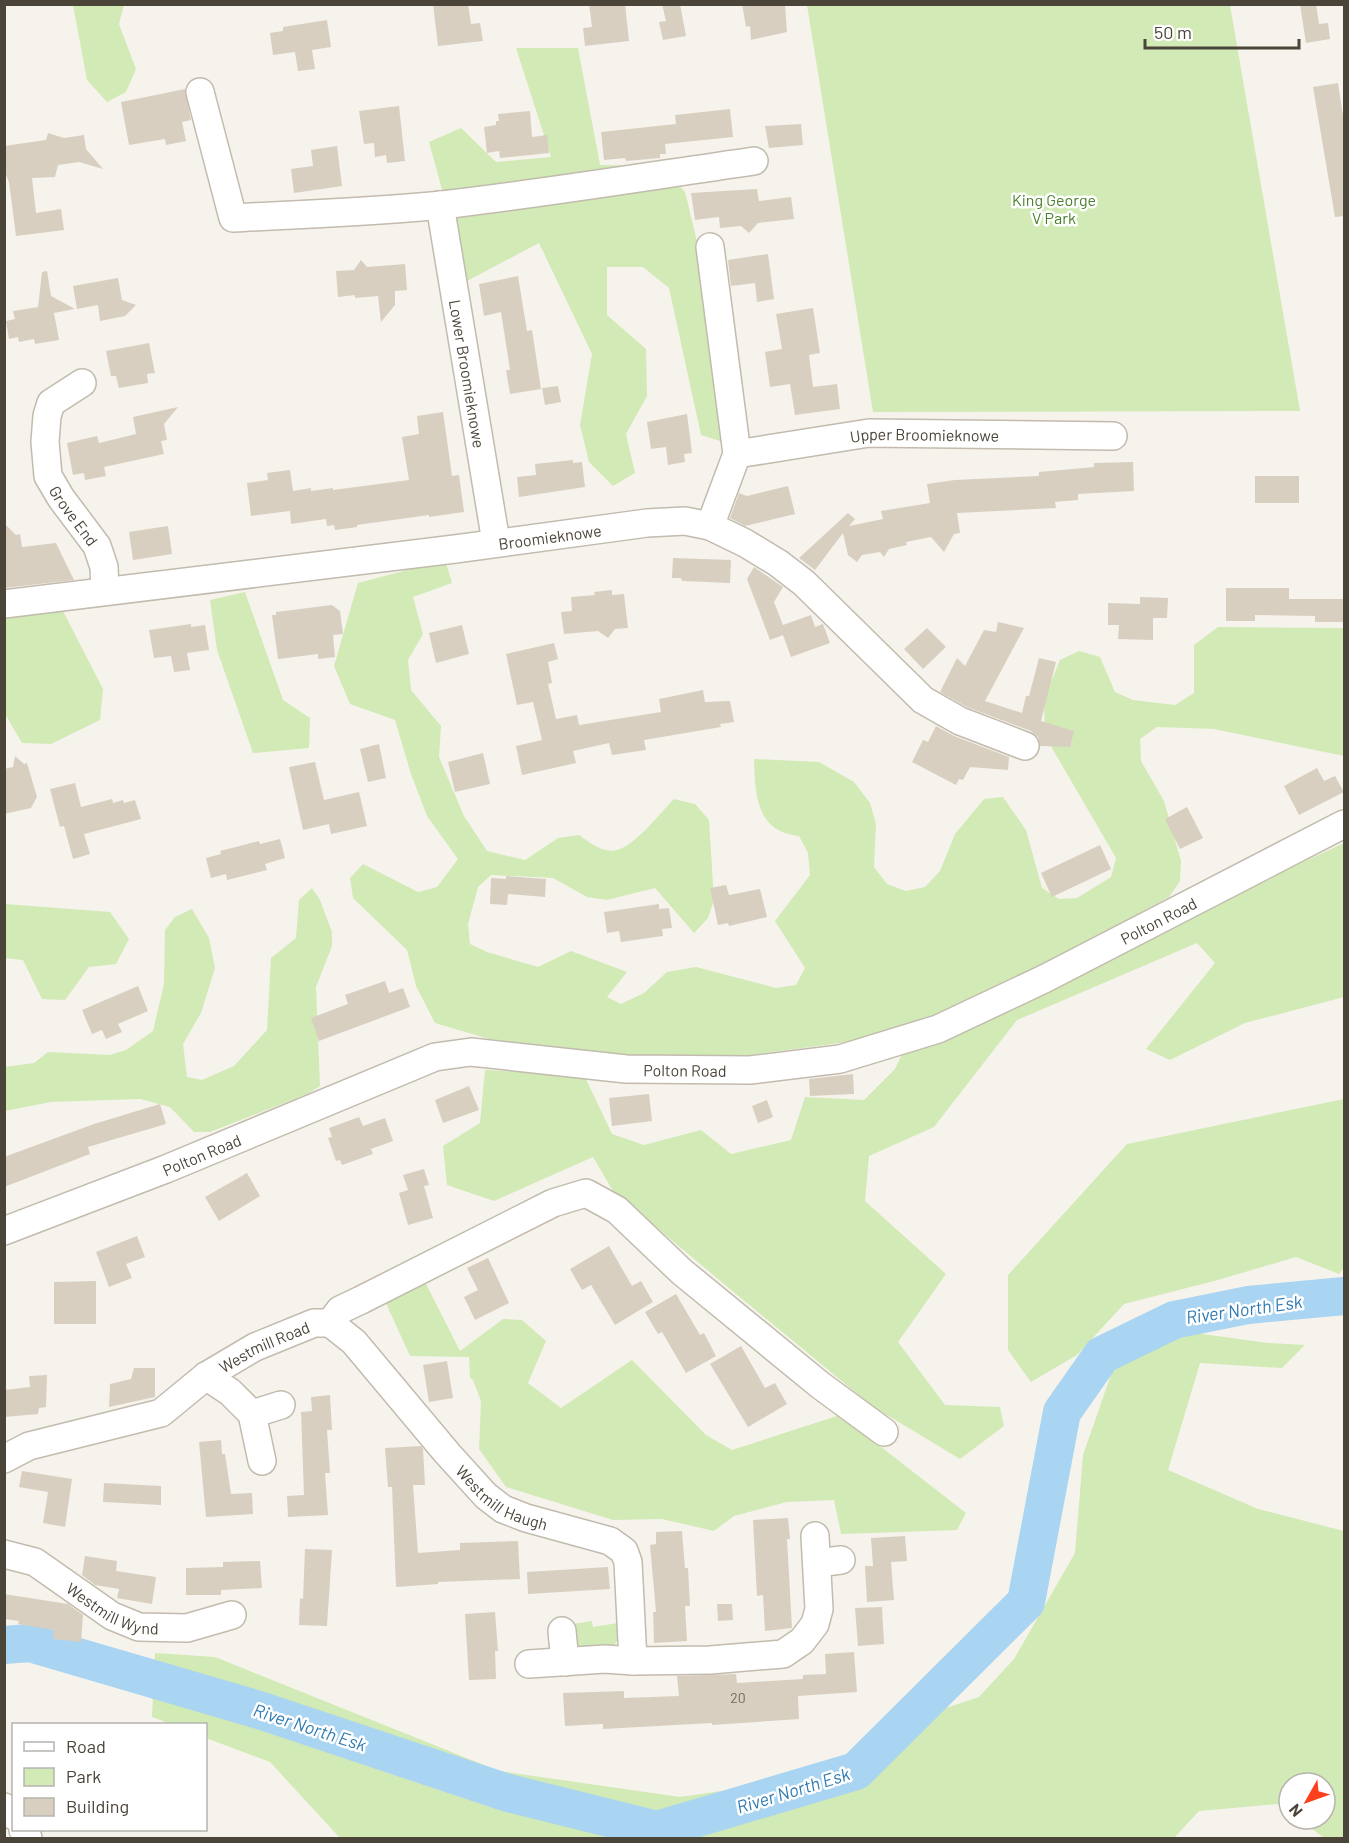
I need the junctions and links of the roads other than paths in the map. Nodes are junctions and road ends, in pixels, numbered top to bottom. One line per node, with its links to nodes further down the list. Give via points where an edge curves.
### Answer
1 (200, 92): 3 (street, via 233,218)
2 (754, 161): 3 (street)
3 (440, 205): 9 (street, Lower Broomieknowe)
4 (710, 247): 7 (street)
5 (82, 383): 10 (street, Grove End, via 51,403 45,442 48,476 97,546 104,567)
6 (1113, 436): 7 (street, Upper Broomieknowe, via 869,432)
7 (737, 454): 8 (street)
8 (710, 526): 9 (street, Broomieknowe, via 672,520); 12 (street, Broomieknowe, via 778,563 804,583 923,700 960,721)
9 (496, 542): 10 (street, Broomieknowe)
10 (105, 591): 11 (street, Broomieknowe)
11 (4, 604)
12 (1025, 746)
13 (1344, 824): 14 (street, Polton Road, via 1044,979 938,1029 840,1059 750,1070 626,1069 471,1052 435,1057)
14 (4, 1232)
15 (330, 1323): 16 (street, Westmill Road, via 314,1323 255,1347); 19 (street, Westmill Road, via 340,1310 553,1203 586,1193 617,1210 682,1272); 26 (street, Westmill Haugh, via 354,1342 486,1496 503,1509 610,1541 624,1551 628,1562)
16 (206, 1376): 18 (street); 20 (street, Westmill Road, via 161,1413 29,1446)
17 (281, 1405): 18 (street)
18 (252, 1414): 21 (street)
19 (884, 1432)
20 (4, 1459)
21 (262, 1461)
22 (815, 1536): 26 (street, via 829,1561 815,1624 802,1641 783,1654)
23 (4, 1554): 24 (street, Westmill Wynd, via 35,1562 112,1616 140,1627 187,1628)
24 (232, 1615)
25 (562, 1631): 27 (street)
26 (633, 1661): 27 (street)
27 (565, 1662): 28 (street)
28 (529, 1664)

